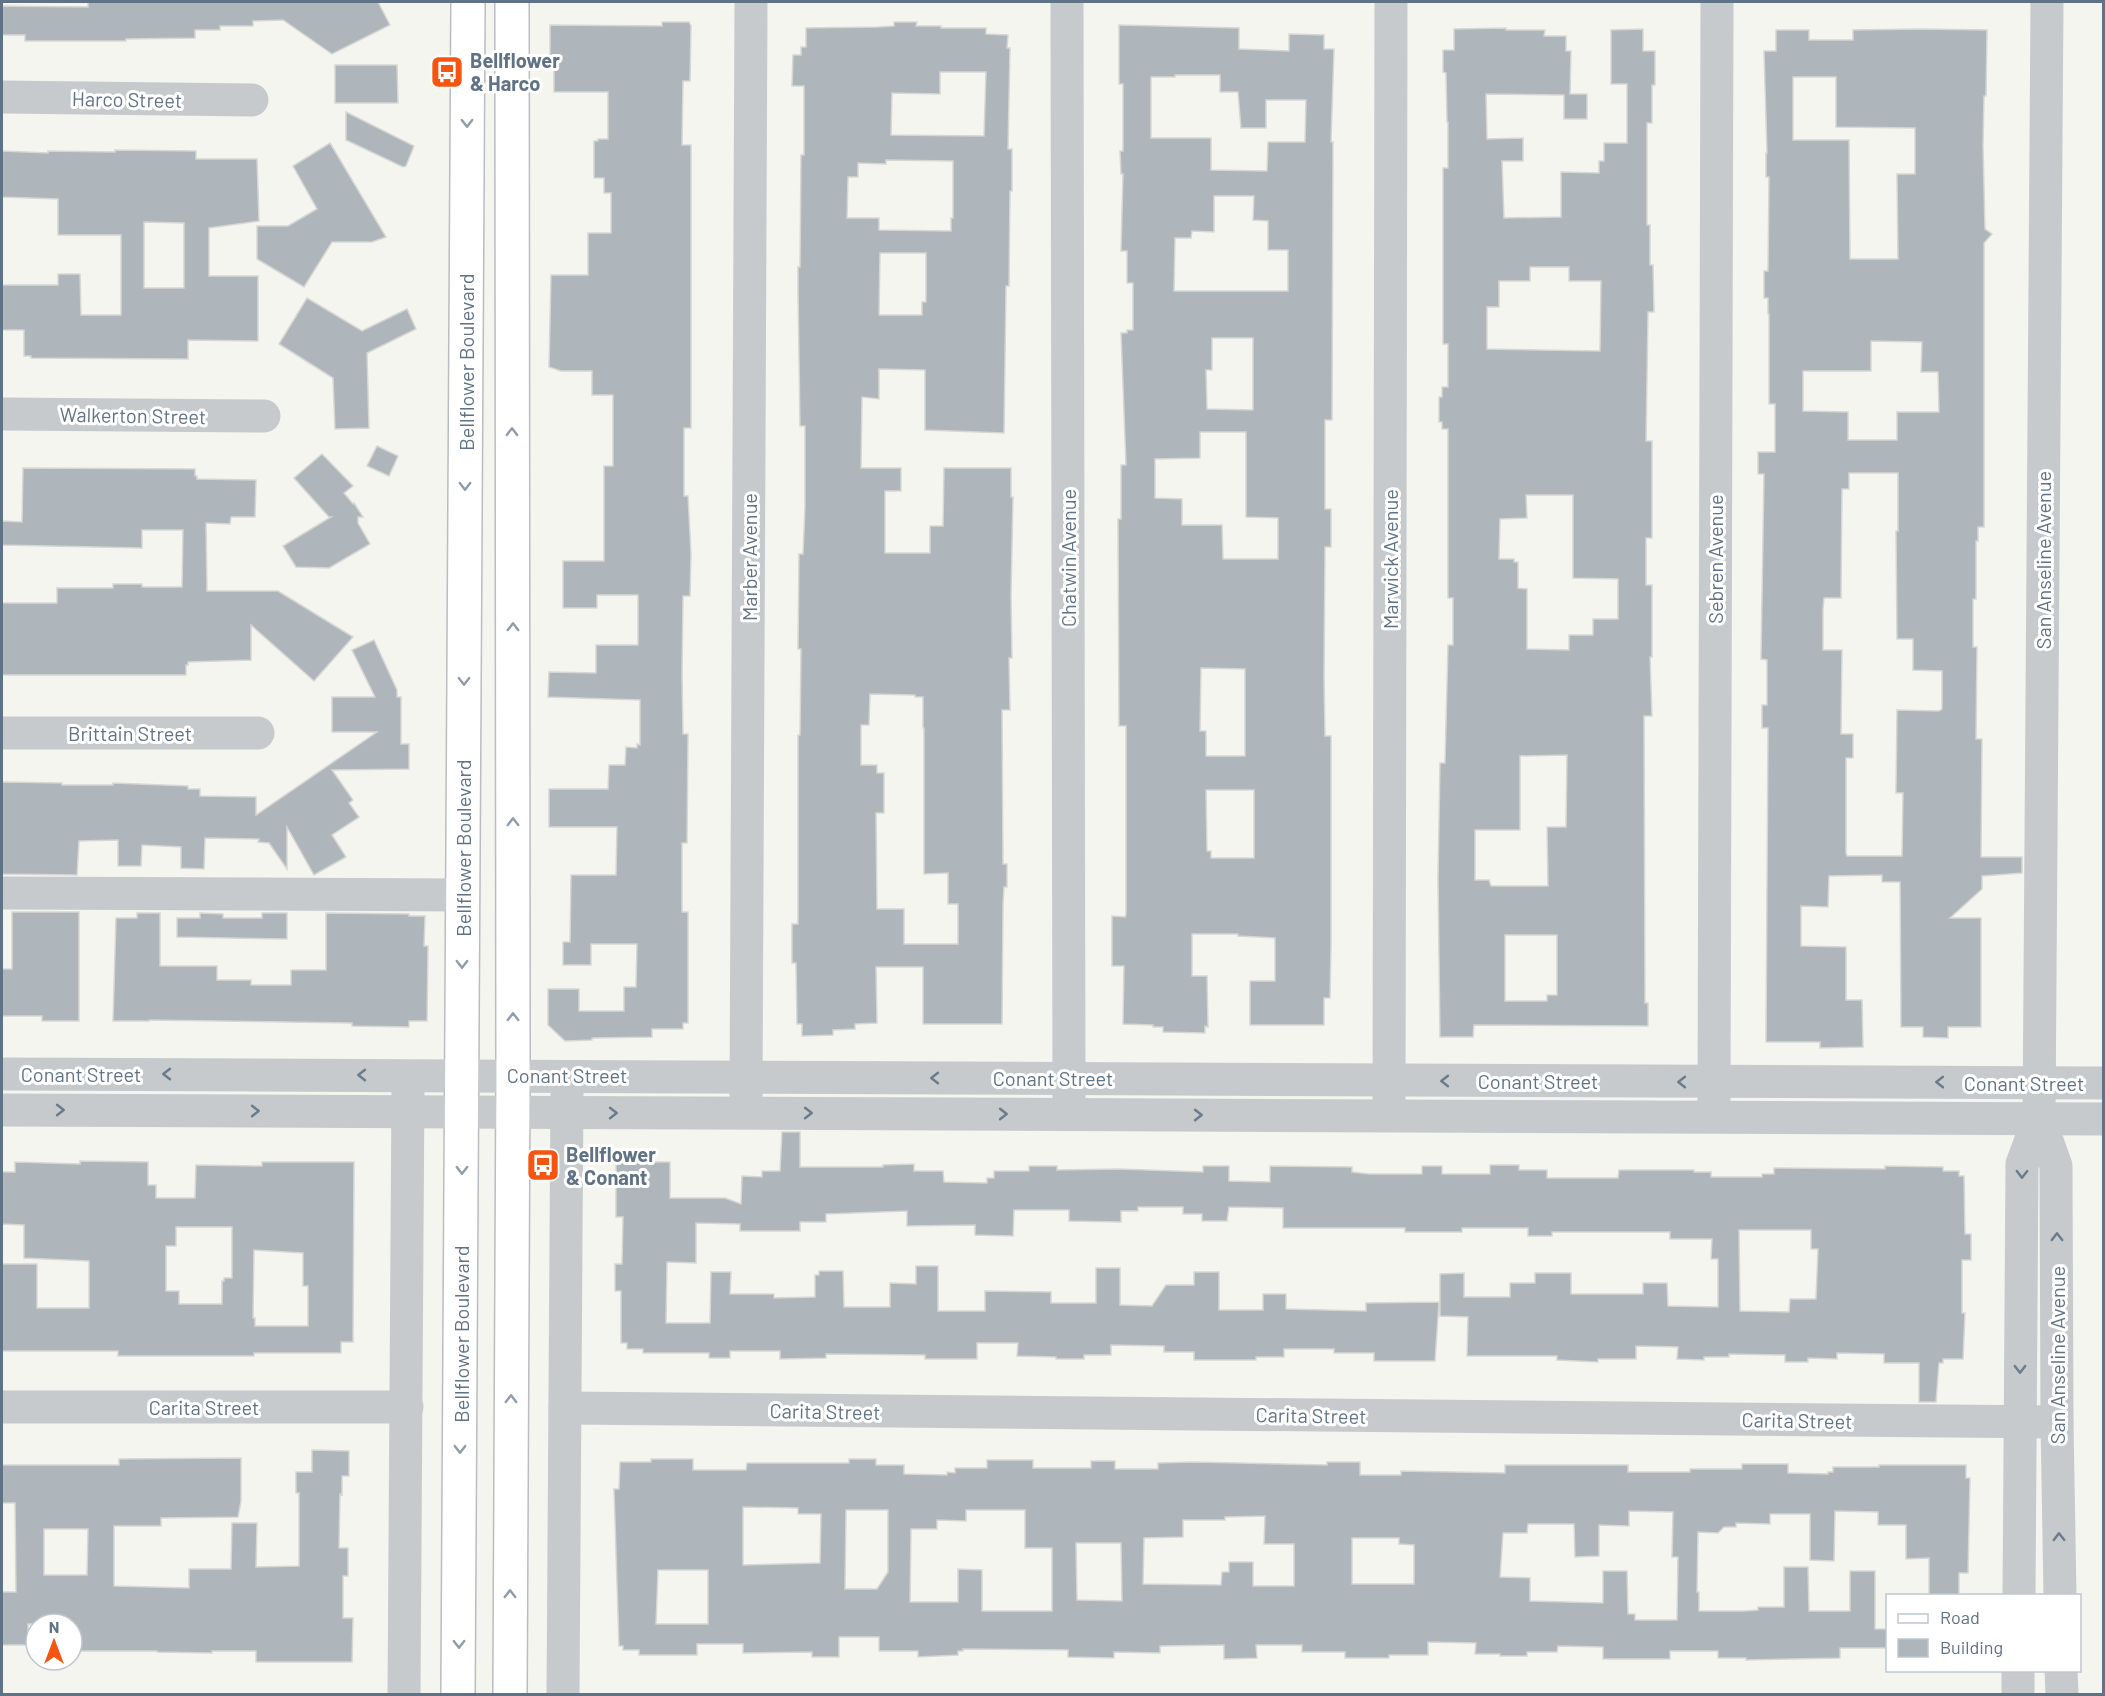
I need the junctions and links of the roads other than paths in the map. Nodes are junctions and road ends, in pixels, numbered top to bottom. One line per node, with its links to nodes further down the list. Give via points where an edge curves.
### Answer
1 (468, 2): 15 (main road, Bellflower Boulevard, one-way to 15)
2 (512, 2): 19 (main road, one-way to 2)
3 (752, 2): 21 (street, Marber Avenue)
4 (1067, 2): 22 (street, Chatwin Avenue)
5 (1390, 2): 23 (street, Marwick Avenue)
6 (1717, 2): 24 (street, Sebren Avenue)
7 (2047, 2): 25 (street, San Anseline Avenue)
8 (2, 98): 9 (street, Harco Street)
9 (252, 100)
10 (2, 414): 11 (street, Walkerton Street)
11 (264, 416)
12 (2, 733): 13 (street, Brittain Street)
13 (258, 733)
14 (2, 893): 15 (street)
15 (462, 895): 18 (main road, Bellflower Boulevard, one-way to 18)
16 (2, 1074): 17 (street, Conant Street, one-way to 16)
17 (408, 1075): 18 (street, Conant Street); 28 (street)
18 (463, 1075): 19 (street, Conant Street); 29 (main road, Bellflower Boulevard)
19 (513, 1075): 20 (street, Conant Street); 30 (main road)
20 (567, 1076): 21 (street, Conant Street); 31 (street)
21 (747, 1076): 22 (street, Conant Street, one-way to 21); 32 (street, Marber Avenue)
22 (1070, 1078): 23 (street, Conant Street); 33 (street, Chatwin Avenue)
23 (1389, 1080): 24 (street, Conant Street, one-way to 23); 34 (street, Marwick Avenue)
24 (1713, 1082): 25 (street, Conant Street, one-way to 24); 35 (street, Sebren Avenue)
25 (2039, 1083): 26 (street, Conant Street); 36 (street, San Anseline Avenue)
26 (2103, 1083)
27 (2, 1110): 28 (street, Conant Street, one-way to 28)
28 (408, 1112): 29 (street, Conant Street); 39 (street)
29 (463, 1112): 30 (street, Conant Street); 48 (main road, Bellflower Boulevard, one-way to 48)
30 (513, 1112): 31 (street, Conant Street); 49 (main road, one-way to 30)
31 (567, 1112): 32 (street, Conant Street, one-way to 32); 40 (street)
32 (746, 1113): 33 (street, Conant Street, one-way to 33)
33 (1070, 1114): 34 (street, Conant Street, one-way to 34)
34 (1388, 1116): 35 (street, Conant Street)
35 (1713, 1118): 36 (street, Conant Street)
36 (2039, 1118): 37 (street, Conant Street); 41 (street, San Anseline Avenue, one-way to 41, via 2022,1164); 42 (street, San Anseline Avenue, one-way to 36, via 2056,1166)
37 (2103, 1119)
38 (2, 1407): 39 (street, Carita Street)
39 (407, 1407): 47 (street)
40 (565, 1408): 41 (street, Carita Street); 50 (street)
41 (2020, 1422): 42 (street, Carita Street); 43 (street, San Anseline Avenue)
42 (2057, 1422): 44 (street, San Anseline Avenue, one-way to 42)
43 (2019, 1594)
44 (2060, 1594)
45 (2018, 1672): 51 (street)
46 (2061, 1672): 52 (street)
47 (404, 1695)
48 (458, 1695)
49 (510, 1695)
50 (563, 1695)
51 (2018, 1695)
52 (2062, 1695)

